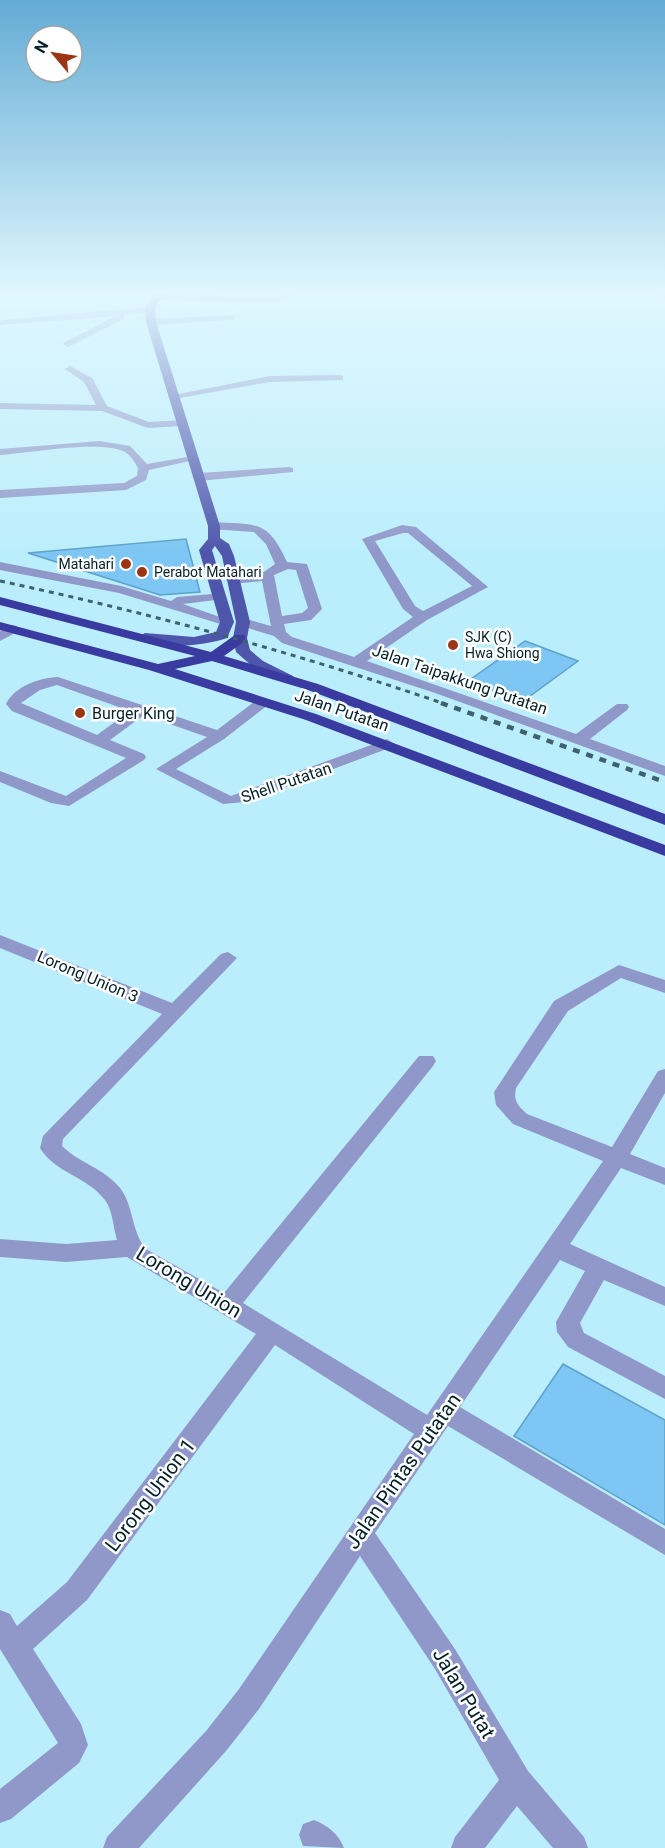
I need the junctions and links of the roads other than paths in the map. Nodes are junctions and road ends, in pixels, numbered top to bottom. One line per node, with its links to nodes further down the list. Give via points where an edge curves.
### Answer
1 (88, 380): 6 (street)
2 (169, 380): 4 (main road)
3 (263, 380): 4 (street)
4 (174, 396): 7 (main road)
5 (0, 406): 6 (street)
6 (103, 408): 7 (street, via 148,425)
7 (183, 423): 9 (main road)
8 (0, 452): 10 (street, via 120,446 129,448)
9 (193, 459): 10 (street); 12 (main road)
10 (144, 468): 13 (street, via 142,477 126,486)
11 (289, 470): 12 (street)
12 (199, 477): 14 (main road)
13 (0, 494)
14 (214, 526): 15 (street); 16 (main road)
15 (258, 529): 16 (street); 18 (street, via 272,543)
16 (214, 540): 20 (main road, via 225,547); 21 (main road, via 206,550)
17 (0, 566): 22 (street)
18 (283, 567): 19 (street, via 268,572); 27 (street, via 302,567 315,609 306,617)
19 (267, 577): 20 (street); 27 (street)
20 (233, 580): 26 (main road)
21 (219, 596): 22 (street, via 191,601); 25 (main road)
22 (157, 599): 25 (street)
23 (0, 601): 29 (highway, Jalan Putatan)
24 (422, 617): 24 (street, via 477,590 480,583 411,530 368,539 410,609); 32 (street)
25 (227, 622): 29 (main road, via 222,635 212,639)
26 (243, 622): 27 (street, Jalan Taipakkung Putatan); 30 (main road)
27 (279, 627): 32 (street, Jalan Taipakkung Putatan, via 287,640)
28 (4, 631): 33 (highway, Jalan Putatan)
29 (145, 637): 31 (highway, Jalan Putatan)
30 (240, 638): 31 (highway); 34 (main road, via 243,652)
31 (213, 657): 33 (highway); 34 (highway, Jalan Putatan)
32 (356, 662): 42 (street, Jalan Taipakkung Putatan)
33 (154, 668): 36 (highway, Jalan Putatan)
34 (288, 679): 35 (highway, Jalan Putatan)
35 (336, 694): 39 (highway, via 314,702 309,709); 48 (highway, Jalan Putatan)
36 (262, 702): 39 (highway, Jalan Putatan); 40 (street)
37 (622, 707): 42 (street)
38 (141, 710): 40 (street); 41 (street); 41 (street, Shell Putatan, via 58,681 41,683 13,704)
39 (311, 717): 43 (highway, Jalan Putatan)
40 (219, 736): 45 (street)
41 (100, 740): 44 (street, Shell Putatan)
42 (578, 740): 46 (street, Jalan Taipakkung Putatan)
43 (387, 744): 45 (street, Shell Putatan, via 229,801); 49 (highway, Jalan Putatan)
44 (138, 757): 45 (street, Shell Putatan); 47 (street, via 69,801 57,800)
45 (164, 769)
46 (665, 771)
47 (0, 776)
48 (665, 820)
49 (665, 851)
50 (0, 941): 53 (street, Lorong Union 3)
51 (228, 958): 53 (street, Lorong Union)
52 (665, 987): 56 (street, via 618,971 568,1000 503,1094 504,1103 520,1119)
53 (175, 1012): 59 (street, Lorong Union, via 53,1136 51,1148 60,1159 113,1193)
54 (426, 1061): 63 (street)
55 (665, 1076): 56 (street, Jalan Pintas Putatan)
56 (617, 1158): 57 (street); 60 (street, Jalan Pintas Putatan)
57 (665, 1178)
58 (0, 1248): 59 (street, via 66,1253)
59 (130, 1248): 63 (street, Lorong Union)
60 (556, 1248): 61 (street); 66 (street, Jalan Pintas Putatan)
61 (599, 1267): 62 (street); 65 (street, via 568,1322 569,1332 576,1340)
62 (665, 1297)
63 (227, 1306): 64 (street, Lorong Union)
64 (272, 1331): 66 (street, Lorong Union); 69 (street, Lorong Union 1, via 77,1591)
65 (665, 1388)
66 (438, 1421): 67 (street, Jalan Pintas Putatan); 68 (street, Lorong Union)
67 (360, 1533): 70 (street, Jalan Putat, via 445,1659); 72 (street, Jalan Pintas Putatan, via 216,1742)
68 (665, 1543)
69 (7, 1635): 71 (street, Lorong Union 1, via 71,1734 73,1745 69,1753)
70 (517, 1782): 73 (street); 74 (street, Jalan Putat)
71 (0, 1808)
72 (118, 1848)
73 (466, 1848)
74 (573, 1848)

